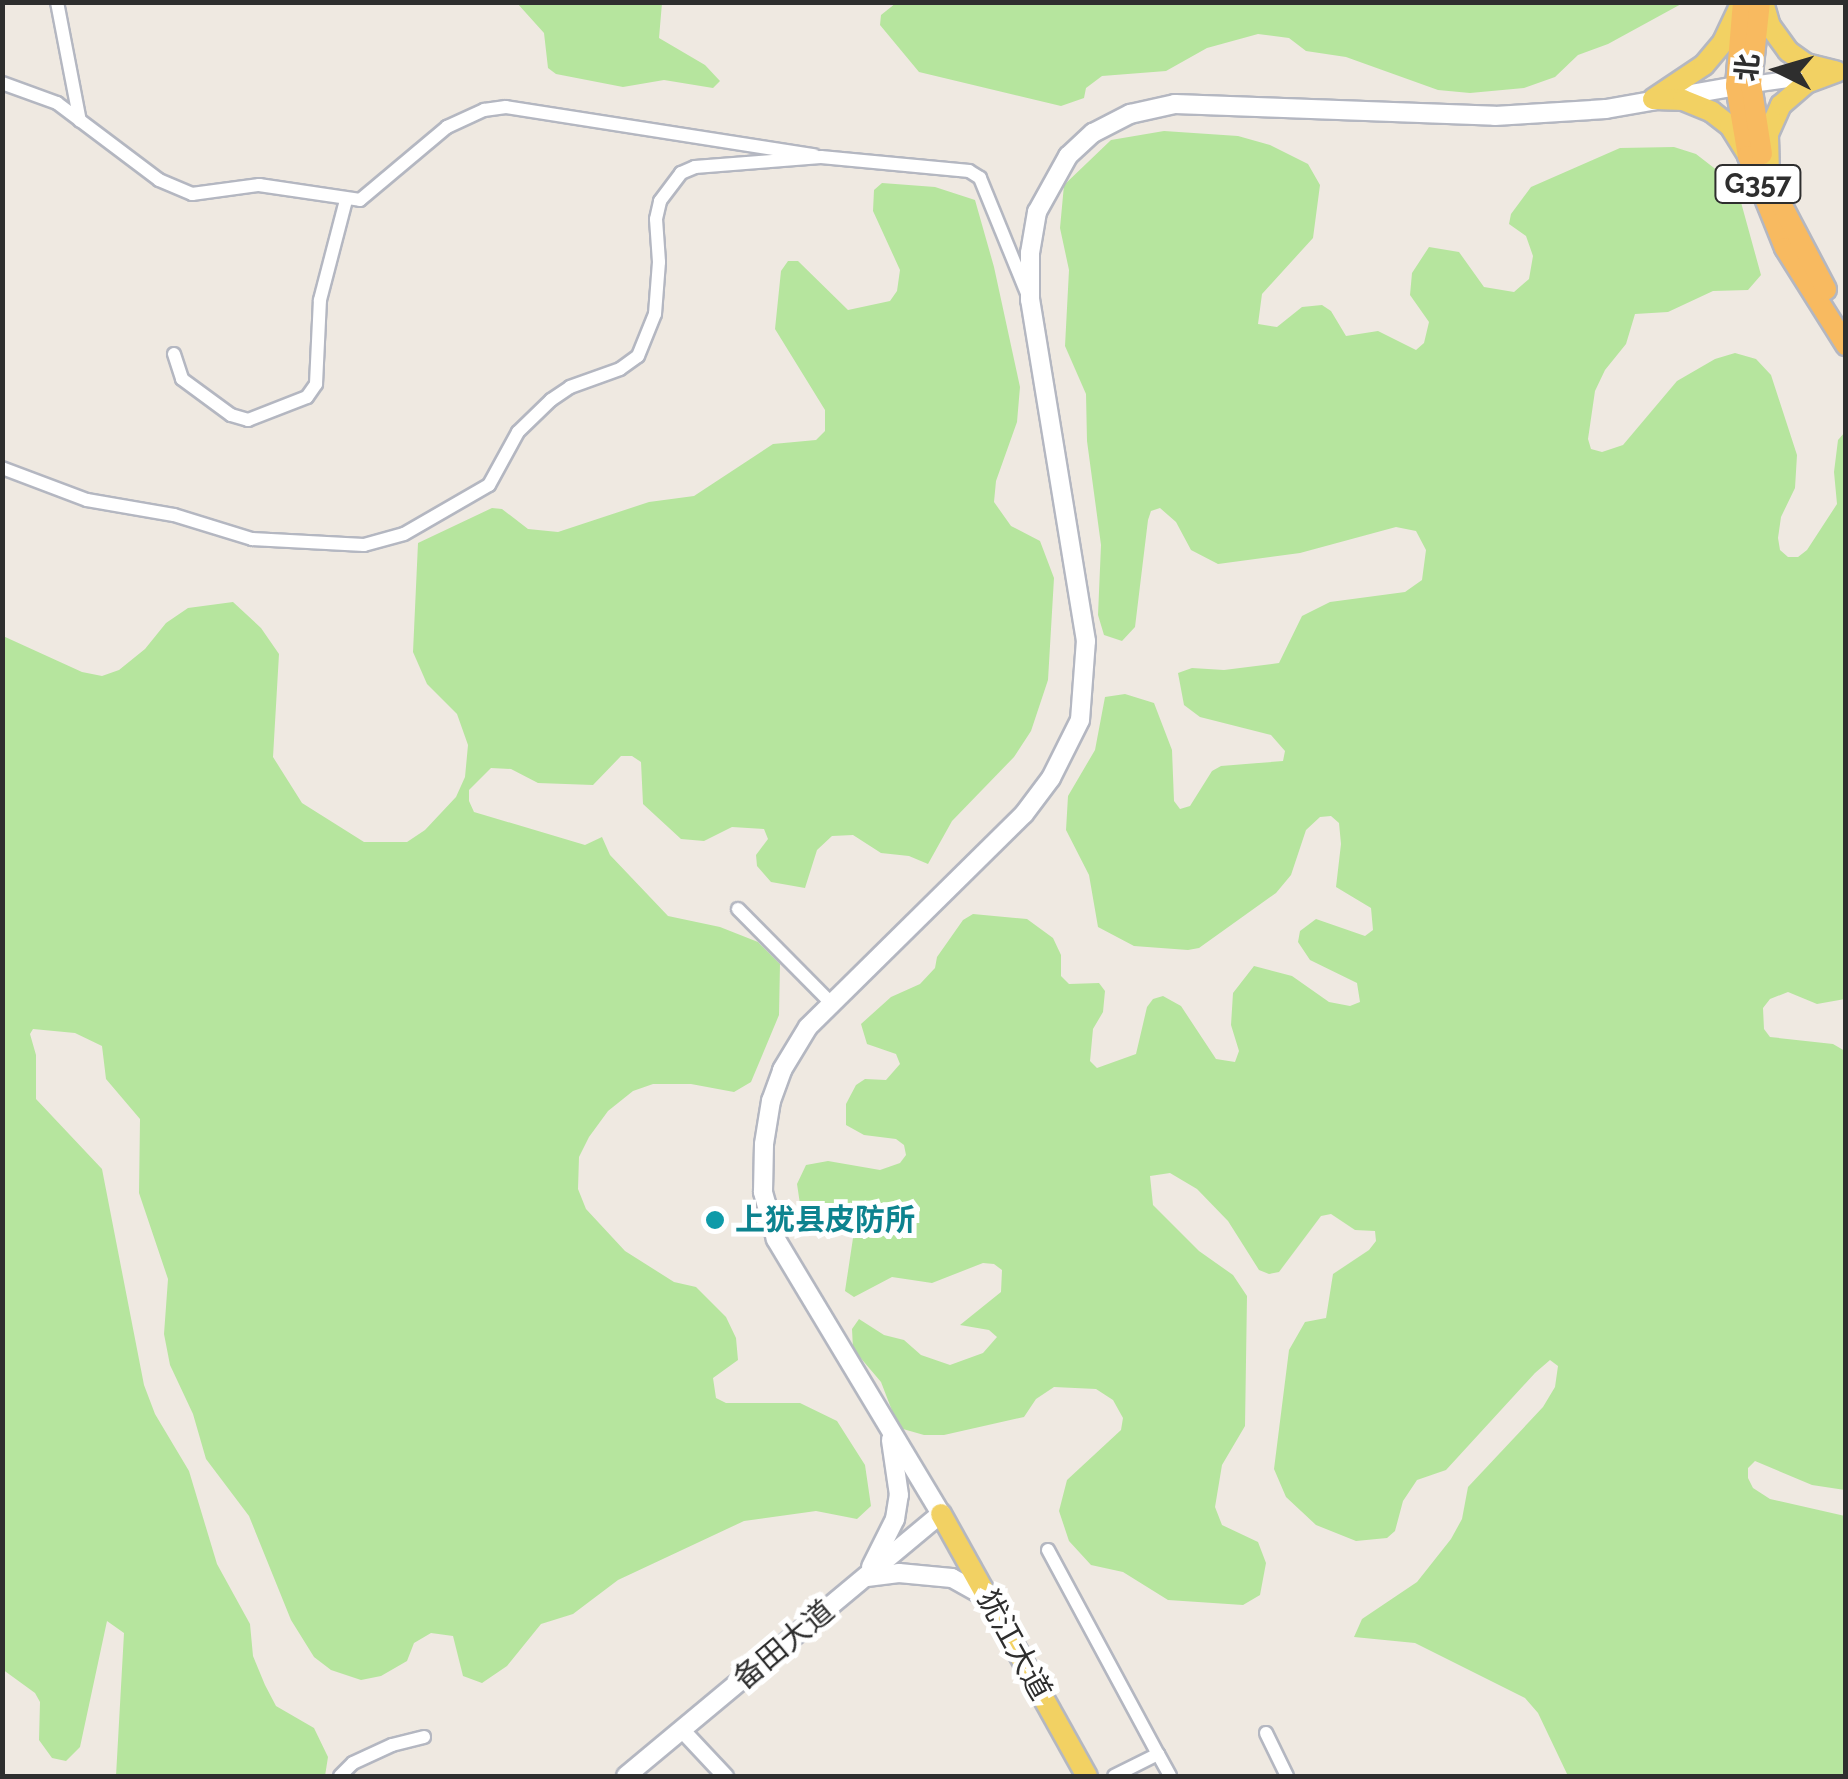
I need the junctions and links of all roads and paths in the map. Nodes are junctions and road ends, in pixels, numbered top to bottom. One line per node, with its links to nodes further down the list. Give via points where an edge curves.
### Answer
1 (58, 2): 8 (street)
2 (1742, 2): 6 (highway, G357); 7 (main road, via 1704,65)
3 (1762, 2): 4 (main road, via 1788,52 1816,68); 6 (highway, G357)
4 (1841, 71): 6 (street); 11 (main road, via 1806,82 1781,105 1768,134)
5 (2, 83): 8 (street, via 37,94)
6 (1744, 85): 7 (main road); 9 (highway, G357); 11 (highway, G357)
7 (1653, 100): 9 (main road, via 1684,100 1712,112 1730,126); 13 (main road, via 1496,116 1215,103 1130,114 1093,133 1052,182 1037,212)
8 (80, 120): 12 (street, via 159,180 192,194 258,185)
9 (1748, 156): 15 (highway, G357, via 1785,248)
10 (821, 157): 12 (street, via 506,107 447,127 370,196); 13 (street, via 949,167 980,178); 17 (street, via 721,163 681,173 660,201 657,301 638,356 551,400 518,432 489,485 404,534 364,544 252,539 174,515 87,500)
11 (1769, 176): 14 (highway, G357, via 1797,240)
12 (346, 200): 16 (street, via 320,300 316,384 306,397 248,420 230,416 182,379)
13 (1030, 300): 19 (main road, via 1086,641 1080,720 1052,778 1024,814)
14 (1846, 320)
15 (1846, 345)
16 (174, 354)
17 (2, 468)
18 (738, 909): 19 (street)
19 (832, 1004): 20 (main road, via 808,1027 782,1070 771,1101 763,1192 776,1239)
20 (888, 1426): 21 (main road); 23 (main road, via 898,1495 894,1519)
21 (941, 1514): 23 (main road, 备田大道); 24 (main road, 犹江大道)
22 (1048, 1550): 28 (street)
23 (866, 1576): 24 (main road, via 952,1578); 25 (main road, 备田大道)
24 (988, 1598): 32 (main road, 犹江大道)
25 (682, 1730): 30 (main road, 备田大道); 31 (street)
26 (1266, 1734): 35 (street)
27 (424, 1737): 29 (street, via 353,1763)
28 (1158, 1754): 33 (street); 34 (street)
29 (340, 1776)
30 (626, 1776)
31 (725, 1776)
32 (1087, 1776)
33 (1114, 1776)
34 (1170, 1776)
35 (1287, 1776)

